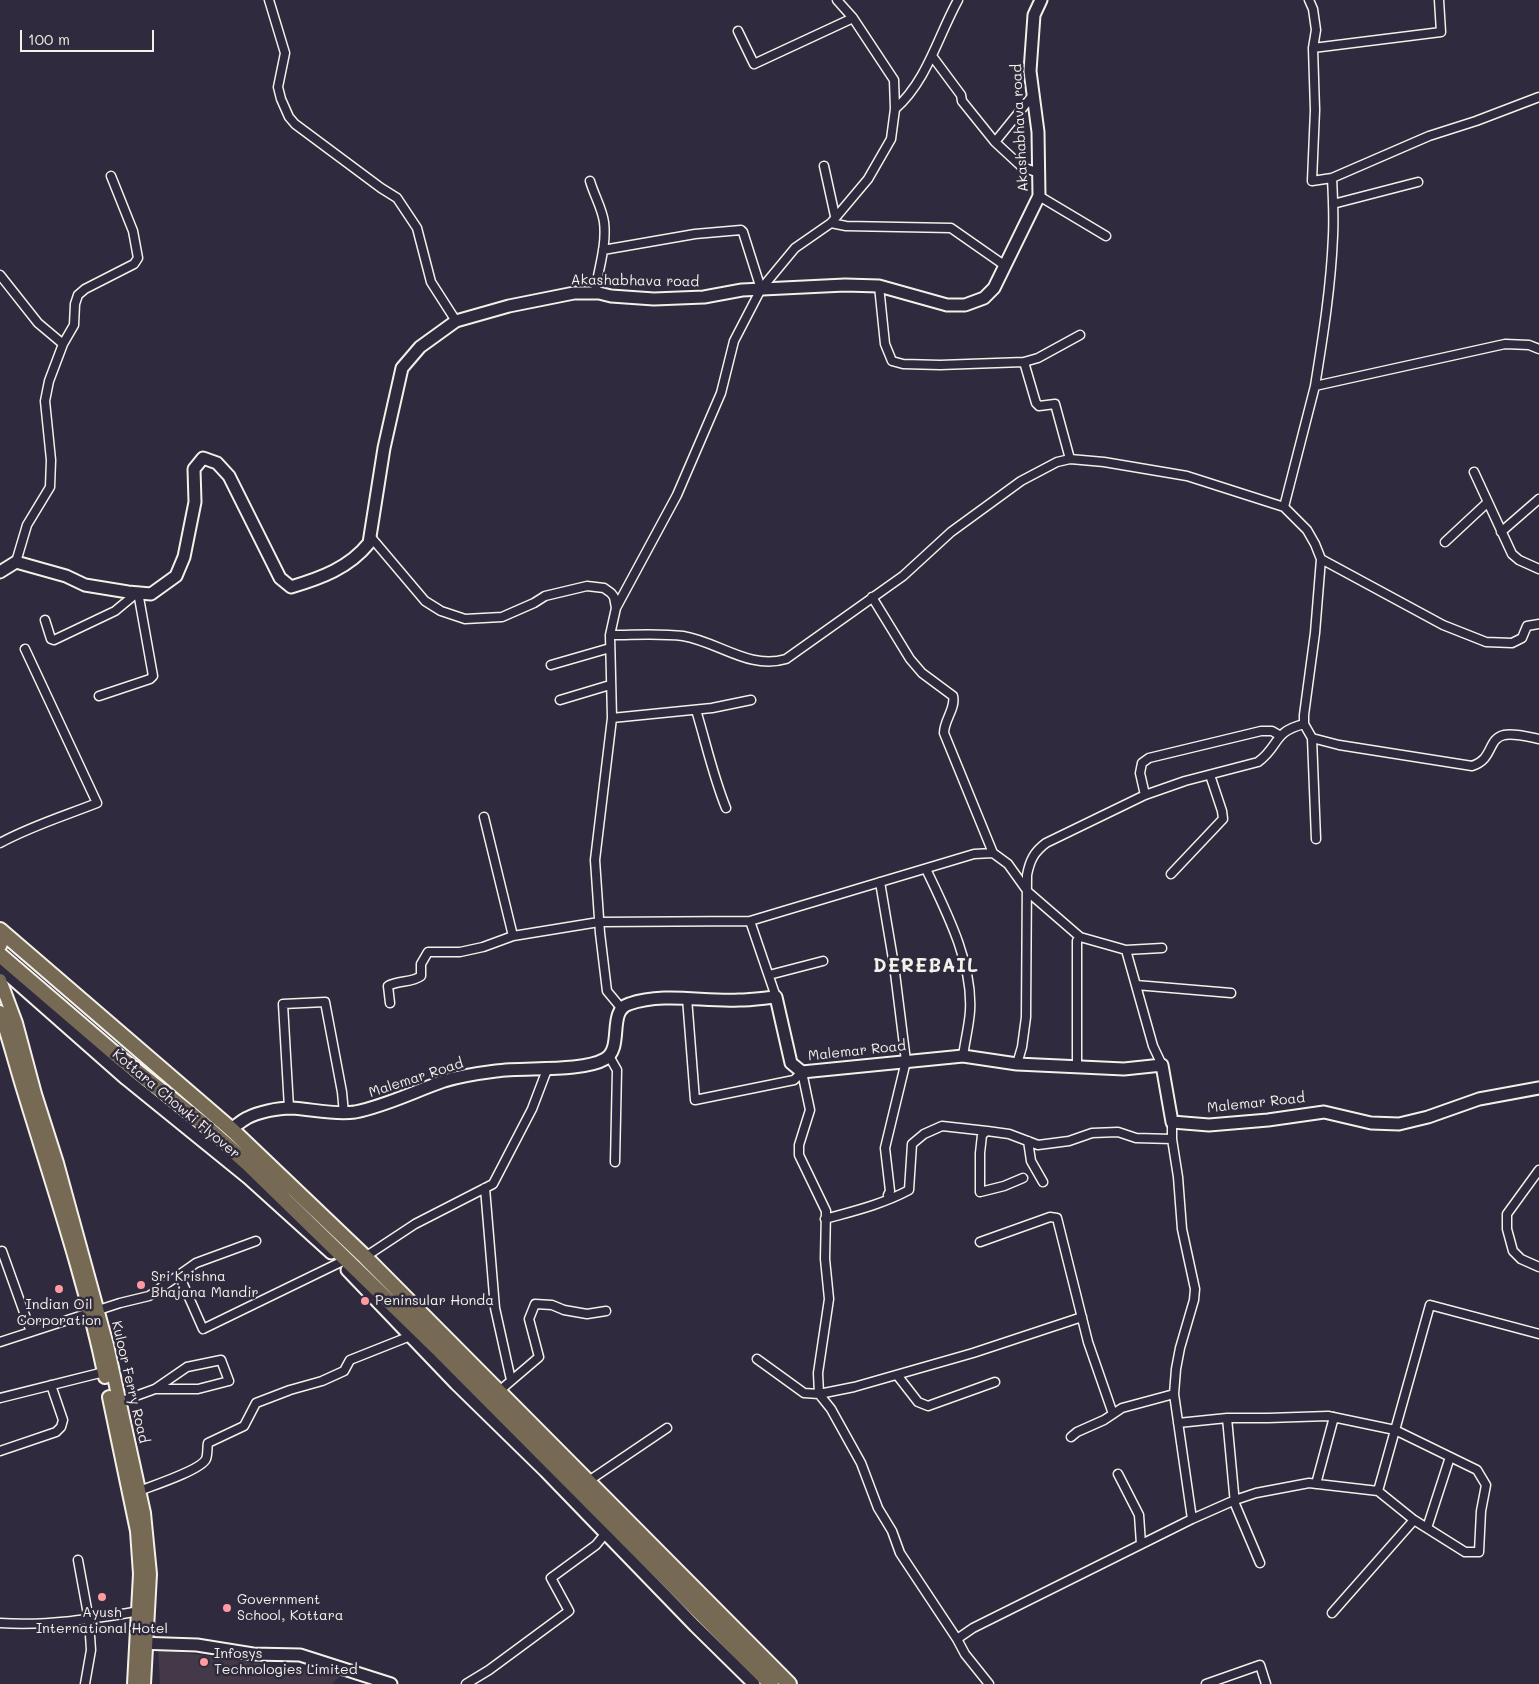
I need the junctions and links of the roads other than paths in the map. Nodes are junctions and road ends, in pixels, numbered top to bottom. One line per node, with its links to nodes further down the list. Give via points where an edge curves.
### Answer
1 (269, 0): 31 (street, via 284,52 278,87 288,117 397,198 417,228 431,282)
2 (837, 0): 7 (street)
3 (958, 0): 10 (street)
4 (1041, 0): 11 (street, Akashabhava road, via 1034,15 1030,71)
5 (1309, 0): 9 (street, via 1316,30)
6 (1439, 0): 9 (street, via 1441,32)
7 (853, 18): 8 (street, via 754,64); 13 (street, via 894,80)
8 (738, 31)
9 (1313, 48): 18 (street, via 1312,181)
10 (932, 56): 13 (street, via 928,66); 14 (street)
11 (1033, 96): 14 (street); 16 (street, Akashabhava road)
12 (1539, 97): 18 (street, via 1429,136)
13 (895, 108): 23 (street, via 891,139 868,180)
14 (995, 142): 16 (street, via 1022,167)
15 (824, 166): 23 (street)
16 (1039, 173): 21 (street, Akashabhava road)
17 (111, 176): 33 (street, via 133,231 138,258 134,264 78,295 74,326)
18 (1332, 178): 22 (street)
19 (590, 181): 25 (street, via 604,222)
20 (1418, 182): 22 (street)
21 (1040, 196): 24 (street); 26 (street, Akashabhava road)
22 (1333, 204): 36 (street, via 1330,278)
23 (833, 219): 26 (street, via 846,226 951,228); 29 (street, via 795,248)
24 (1106, 236)
25 (603, 250): 29 (street, via 695,234 741,230); 30 (street)
26 (1004, 264): 28 (street, Akashabhava road, via 990,293 965,305 947,305)
27 (0, 275): 33 (street, via 38,323)
28 (879, 286): 29 (street, Akashabhava road); 35 (street, via 885,344 892,361 940,365)
29 (761, 289): 30 (street, Akashabhava road, via 704,297 654,299); 51 (street, via 734,341 722,392 677,495)
30 (595, 293): 31 (street, Akashabhava road, via 509,306)
31 (456, 321): 43 (street, Akashabhava road, via 420,347 402,368 384,448)
32 (1080, 335): 35 (street)
33 (63, 344): 46 (street, via 45,401 52,460 50,486 27,525)
34 (1539, 349): 36 (street, via 1529,345 1505,344)
35 (1024, 362): 37 (street, via 1039,406 1055,404)
36 (1316, 386): 41 (street)
37 (1070, 459): 41 (street, via 1187,476); 50 (street, via 1044,468 1021,482 950,532 903,576)
38 (1474, 472): 40 (street)
39 (1539, 499): 42 (street)
40 (1488, 502): 42 (street); 44 (street)
41 (1284, 507): 45 (street, via 1311,536)
42 (1501, 532): 47 (street, via 1512,554)
43 (370, 536): 49 (street, Akashabhava road, via 369,543 359,555 345,566 292,587 280,578 229,476 217,463 203,458 194,469 195,502 184,557 176,576 151,594); 51 (street, via 425,601 442,612 465,618 502,616 545,596 587,586 604,588 611,593)
44 (1445, 542)
45 (1321, 560): 53 (street, via 1443,625 1486,642 1512,643 1522,638 1527,626); 64 (street)
46 (16, 562): 48 (street); 49 (street, Akashabhava road, via 66,576 85,585)
47 (1539, 569)
48 (0, 572)
49 (138, 592): 52 (street, via 115,612 54,640); 59 (street, via 153,676)
50 (872, 597): 54 (street, via 797,652 775,662 730,654 684,636); 74 (street, via 910,659 922,673 953,696 944,733)
51 (616, 608): 54 (street)
52 (45, 620)
53 (1539, 624)
54 (610, 635): 55 (street)
55 (610, 648): 57 (street); 58 (street)
56 (25, 649): 73 (street, via 97,803 35,825)
57 (551, 665)
58 (610, 685): 60 (street); 63 (street)
59 (99, 696)
60 (560, 700)
61 (751, 700): 62 (street)
62 (696, 710): 63 (street); 70 (street, via 716,784)
63 (612, 718): 80 (street, via 595,860)
64 (1304, 724): 65 (street); 66 (street)
65 (1279, 735): 68 (street, via 1267,755 1258,762); 69 (street, via 1261,731 1149,758 1142,763 1140,773)
66 (1312, 738): 67 (street, via 1472,766 1480,764 1494,741 1503,735); 72 (street)
67 (1539, 739)
68 (1210, 774): 69 (street); 76 (street, via 1223,819)
69 (1145, 795): 78 (street, via 1037,850 1030,860)
70 (726, 808)
71 (484, 817): 81 (street)
72 (1316, 839)
73 (0, 843)
74 (993, 854): 75 (street, via 974,854); 78 (street, via 1008,864)
75 (926, 869): 77 (street); 99 (street, via 960,945 969,990 970,1010)
76 (1171, 874)
77 (880, 882): 79 (street); 100 (street)
78 (1028, 892): 85 (street, via 1080,937); 101 (street, via 1026,1017)
79 (750, 921): 80 (street); 89 (street)
80 (599, 922): 81 (street); 96 (street, via 607,991)
81 (513, 936): 95 (street, via 460,952 428,952 421,964 421,976 388,986)
82 (2, 937): 110 (highway)
83 (1077, 941): 104 (street)
84 (1162, 948): 85 (street)
85 (1126, 950): 91 (street)
86 (0, 955): 125 (highway, Kottara Chowki Flyover, via 247,1163)
87 (823, 961): 89 (street)
88 (0, 968): 125 (street, via 126,1079)
89 (769, 976): 93 (street)
90 (0, 980): 129 (main road, Kuloor Ferry Road, via 16,1023 62,1181)
91 (1136, 985): 92 (street); 102 (street, via 1153,1046)
92 (1231, 992)
93 (776, 997): 94 (street, via 738,1000); 105 (street, Malemar Road, via 791,1063)
94 (687, 998): 96 (street, via 649,999); 105 (street, via 695,1100 794,1080)
95 (390, 1003)
96 (622, 1008): 98 (street)
97 (0, 1012): 129 (main road, Kuloor Ferry Road)
98 (609, 1056): 103 (street, Malemar Road, via 579,1066); 114 (street, via 617,1070)
99 (962, 1056): 100 (street, Malemar Road); 101 (street, Malemar Road)
100 (906, 1061): 105 (street, Malemar Road); 119 (street, via 885,1148)
101 (1017, 1064): 104 (street, Malemar Road)
102 (1162, 1065): 104 (street, Malemar Road, via 1124,1069); 109 (street)
103 (548, 1067): 108 (street, Malemar Road, via 496,1071 447,1080 375,1107); 118 (street, via 532,1109 493,1184)
104 (1077, 1067)
105 (802, 1072): 120 (street, via 810,1110 799,1155 826,1211)
106 (1539, 1088): 109 (street, Malemar Road, via 1479,1100 1399,1124 1371,1123 1324,1112 1209,1124)
107 (289, 1108): 108 (street, Malemar Road); 108 (street, via 283,1004 325,1002); 110 (street, Malemar Road, via 247,1118)
108 (344, 1114)
109 (1172, 1122): 112 (street)
110 (231, 1129): 124 (highway)
111 (987, 1131): 113 (street); 116 (street, via 982,1135 980,1192); 120 (street, via 942,1126 924,1134 912,1144 909,1190)
112 (1172, 1139): 113 (street, via 1136,1138 1118,1132 1092,1133 1069,1141 1038,1145); 144 (street, via 1182,1229 1195,1288 1180,1348)
113 (1028, 1141): 117 (street, via 1031,1161)
114 (615, 1162)
115 (1539, 1170): 126 (street, via 1507,1214 1506,1229 1513,1251)
116 (1023, 1178)
117 (1043, 1182)
118 (485, 1188): 124 (street, via 415,1224); 138 (street, via 495,1308)
119 (888, 1195)
120 (825, 1219): 143 (street, via 828,1299)
121 (256, 1241): 127 (street, via 196,1263)
122 (980, 1242): 130 (street, via 1050,1217 1057,1218)
123 (2, 1250): 131 (street)
124 (365, 1257): 142 (highway)
125 (344, 1261): 127 (street, via 203,1329); 132 (highway, Kottara Chowki Flyover)
126 (1539, 1267)
127 (179, 1275): 129 (street, via 149,1296)
128 (606, 1310): 138 (street, via 587,1314 535,1304 529,1319 539,1357)
129 (93, 1312): 131 (street); 136 (main road, Kuloor Ferry Road); 146 (main road, Kuloor Ferry Road, via 107,1345)
130 (1082, 1317): 137 (street); 147 (street)
131 (31, 1332): 134 (street)
132 (415, 1333): 159 (street, via 350,1360 344,1371 322,1381 256,1403 244,1426 208,1443 206,1459 199,1466); 165 (street, via 456,1384); 181 (highway, Kottara Chowki Flyover)
133 (1539, 1334): 152 (street, via 1430,1305)
134 (0, 1342)
135 (758, 1359): 143 (street, via 804,1393)
136 (104, 1372): 140 (street); 169 (main road, Kuloor Ferry Road, via 137,1531)
137 (897, 1375): 139 (street, via 918,1402 928,1406); 143 (street)
138 (511, 1380): 142 (street)
139 (995, 1382)
140 (51, 1385): 145 (street); 154 (street, via 62,1420 61,1427 56,1432)
141 (155, 1389): 141 (street, via 187,1367 221,1360 229,1382 198,1389); 146 (street)
142 (498, 1392): 157 (highway)
143 (818, 1394): 173 (street, via 831,1409 861,1463 900,1553)
144 (1174, 1394): 147 (street, via 1122,1408); 150 (street)
145 (0, 1398)
146 (119, 1402): 159 (main road, Kuloor Ferry Road)
147 (1112, 1414): 153 (street)
148 (1334, 1417): 149 (street); 152 (street); 158 (street)
149 (1227, 1418): 150 (street); 161 (street)
150 (1178, 1423): 162 (street)
151 (667, 1428): 157 (street)
152 (1394, 1430): 155 (street); 160 (street)
153 (1071, 1437)
154 (0, 1451)
155 (1450, 1457): 164 (street); 164 (street, via 1477,1470 1486,1485 1479,1552 1466,1552)
156 (1118, 1474): 166 (street, via 1139,1515)
157 (587, 1482): 182 (highway)
158 (1316, 1484): 160 (street); 161 (street, via 1256,1493)
159 (139, 1491): 169 (main road, Kuloor Ferry Road, via 150,1574)
160 (1378, 1491): 163 (street)
161 (1234, 1500): 162 (street); 168 (street)
162 (1192, 1519): 166 (street)
163 (1414, 1520): 164 (street); 170 (street)
164 (1427, 1528)
165 (606, 1534): 179 (street, via 551,1578 569,1610); 180 (street)
166 (1141, 1544): 173 (street)
167 (78, 1560): 171 (street)
168 (1260, 1563)
169 (142, 1610): 171 (street); 174 (main road, Kuloor Ferry Road)
170 (1332, 1613)
171 (89, 1620): 172 (street); 175 (street, via 91,1650)
172 (0, 1623)
173 (957, 1639): 183 (street)
174 (141, 1644): 176 (main road, Kuloor Ferry Road); 177 (main road, Kuloor Ferry Road); 178 (street, via 197,1645 253,1654 300,1655)
175 (85, 1684)
176 (134, 1684)
177 (144, 1684)
178 (391, 1684)
179 (466, 1684)
180 (754, 1684)
181 (771, 1684)
182 (789, 1684)
183 (989, 1684)
184 (1206, 1684): 185 (street, via 1260,1665)
185 (1266, 1684)

